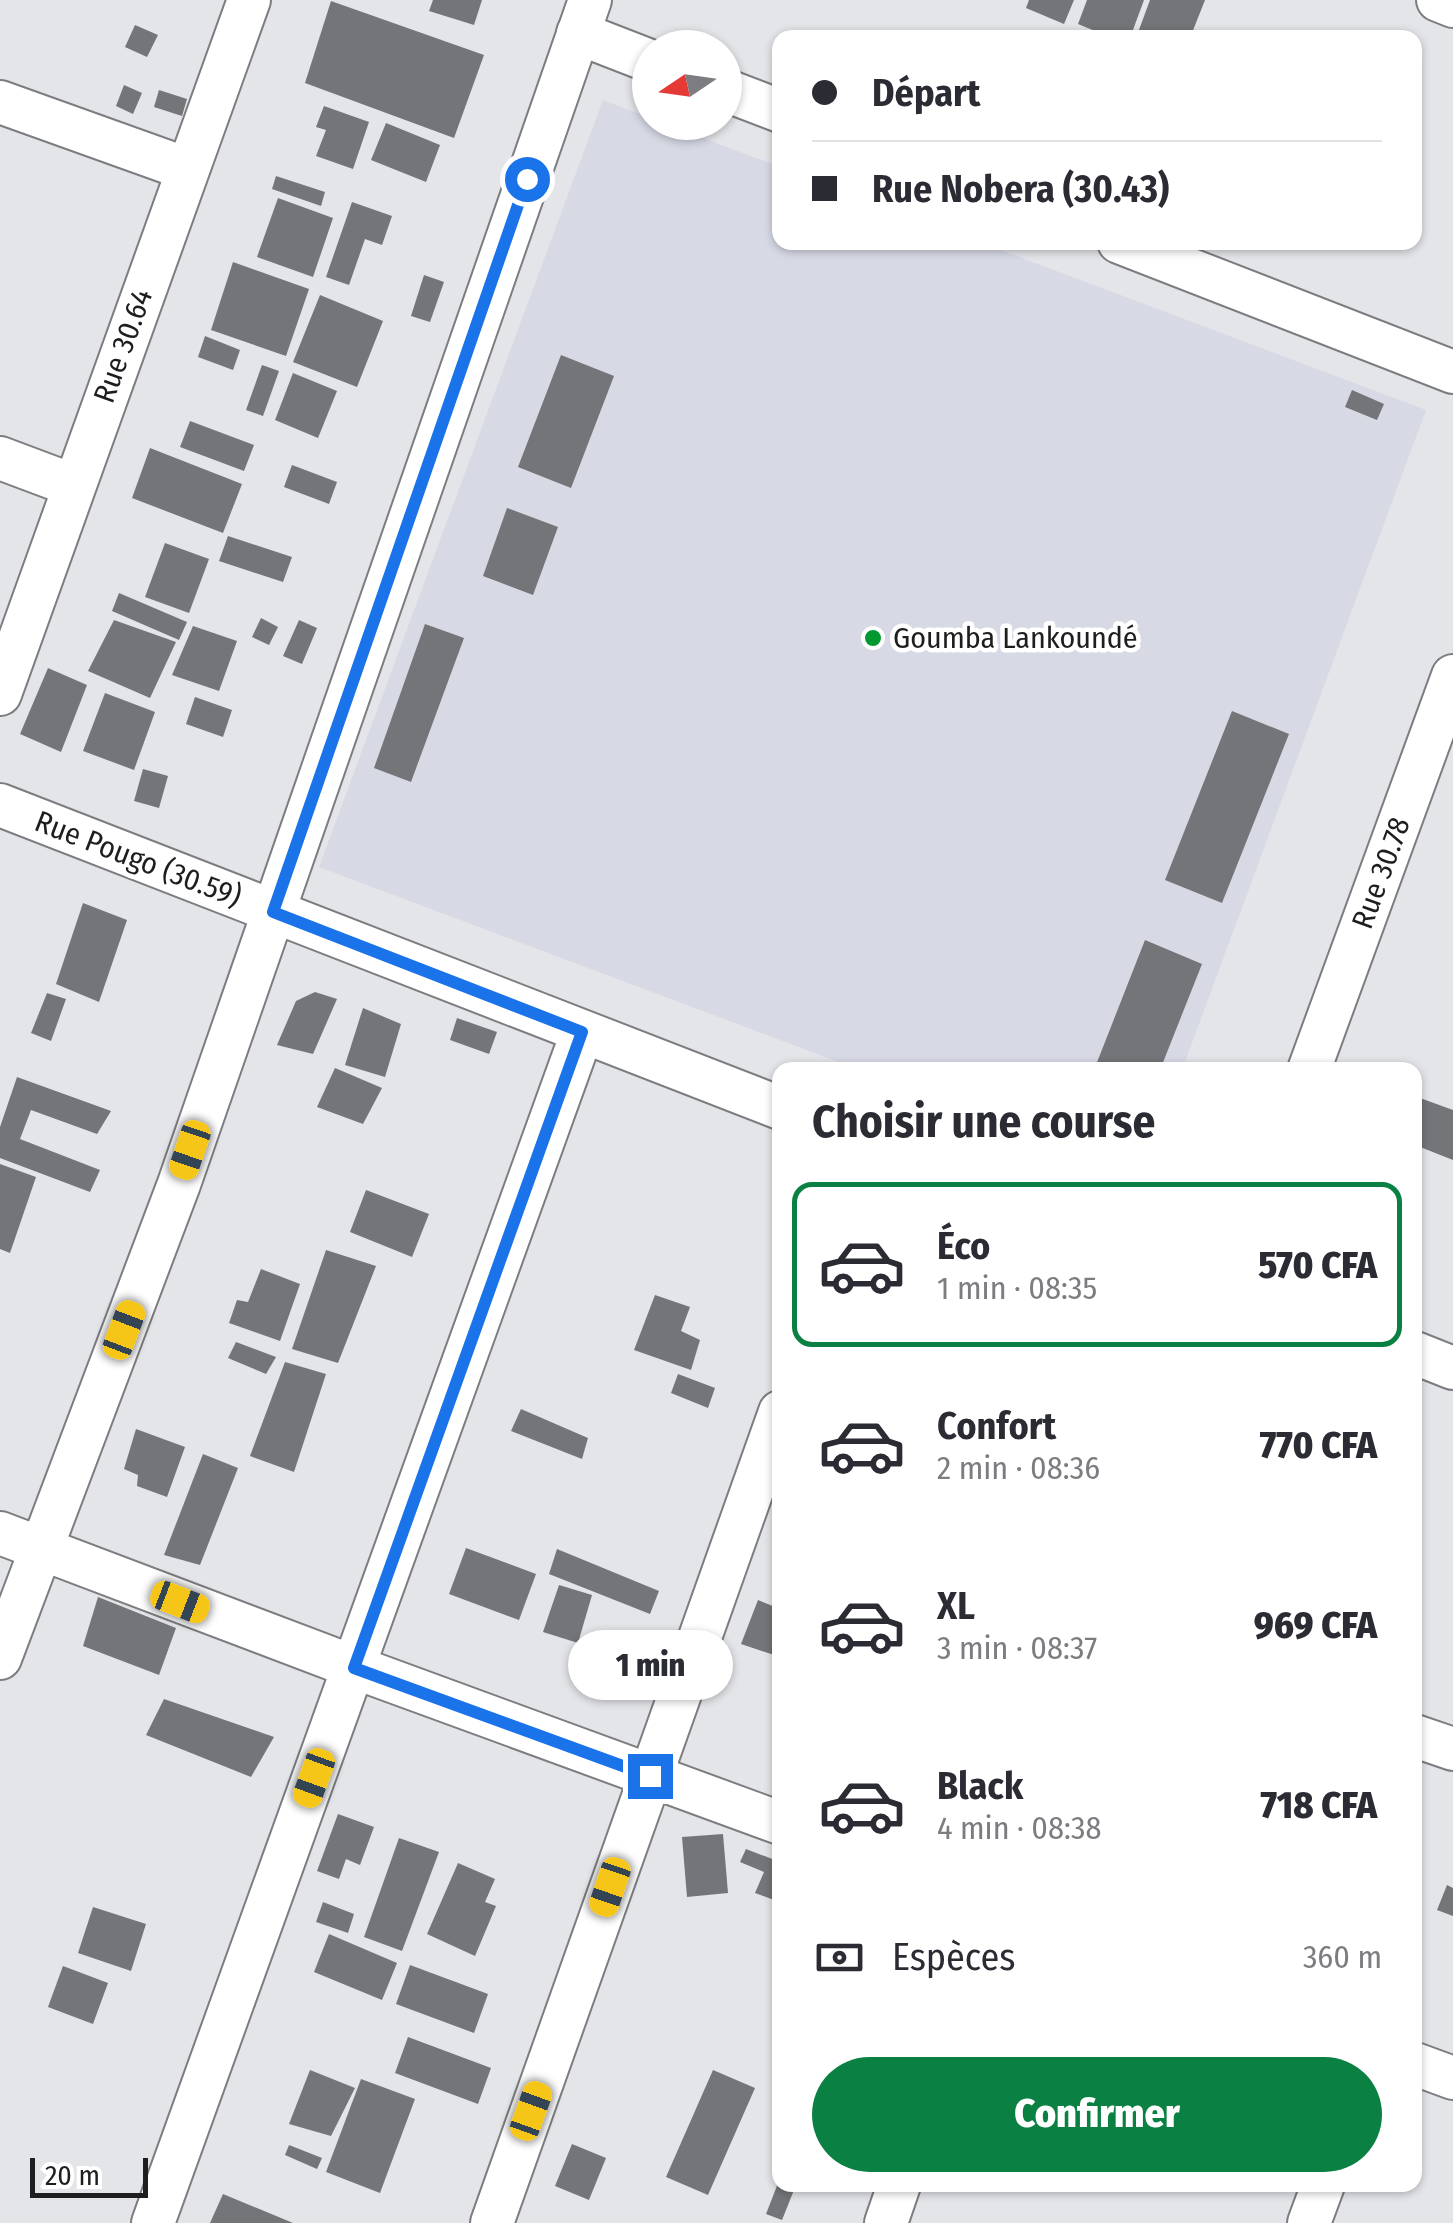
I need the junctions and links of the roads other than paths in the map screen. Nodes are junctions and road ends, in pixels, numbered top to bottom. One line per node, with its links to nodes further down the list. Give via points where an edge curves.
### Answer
1 (249, 0): 9 (street, Rue 30.64)
2 (1438, 0): 3 (street)
3 (1453, 6)
4 (584, 16): 5 (street); 17 (street)
5 (632, 49)
6 (742, 96): 8 (street)
7 (0, 102): 9 (street)
8 (772, 108)
9 (188, 169): 13 (street, Rue 30.64)
10 (1140, 250): 11 (street)
11 (1453, 372)
12 (0, 458): 13 (street)
13 (72, 485): 15 (street, Rue 30.64)
14 (1453, 676): 19 (street, Rue 30.78)
15 (0, 694)
16 (0, 805): 17 (street, Rue Pougo (30.59))
17 (273, 912): 18 (street, Rue Pougo (30.59)); 25 (street)
18 (582, 1032): 20 (street, Rue Pougo (30.59)); 27 (street)
19 (1312, 1062)
20 (772, 1105)
21 (1422, 1357): 22 (street)
22 (1453, 1368)
23 (772, 1434): 30 (street)
24 (0, 1533): 25 (street)
25 (41, 1550): 26 (street); 27 (street)
26 (0, 1658)
27 (354, 1668): 30 (street); 36 (street)
28 (1422, 1738): 29 (street)
29 (1453, 1749)
30 (650, 1776): 31 (street); 37 (street)
31 (772, 1820)
32 (1422, 2067): 33 (street)
33 (1453, 2078)
34 (897, 2192): 38 (street)
35 (1320, 2192): 39 (street)
36 (154, 2223)
37 (492, 2223)
38 (886, 2223)
39 (1309, 2223)

